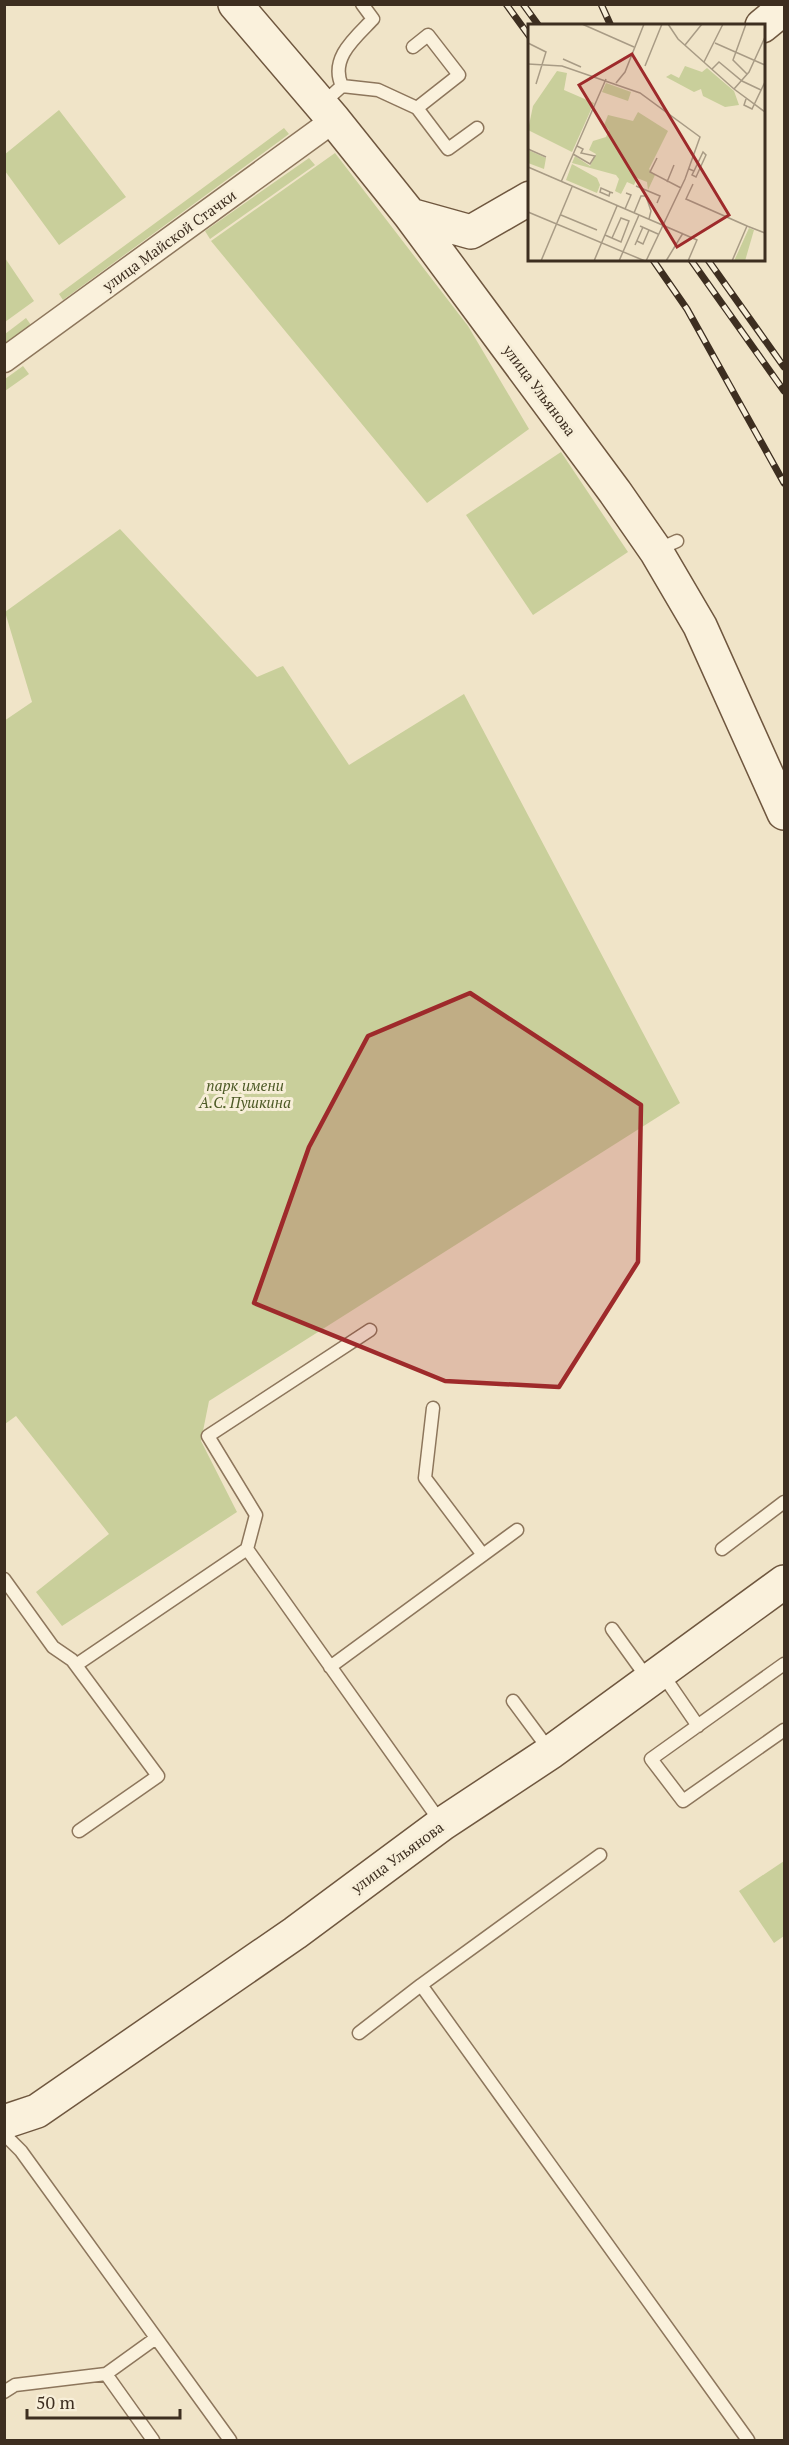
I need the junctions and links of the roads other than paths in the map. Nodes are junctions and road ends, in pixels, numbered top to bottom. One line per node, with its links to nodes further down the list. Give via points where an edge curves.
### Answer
1 (235, 4): 6 (main road, улица Ульянова)
2 (362, 4): 6 (lane, via 374,19 343,49)
3 (784, 8): 4 (main road)
4 (764, 24)
5 (413, 47): 7 (lane, via 428,35 459,75)
6 (332, 103): 7 (lane, via 378,90); 10 (main road, улица Ульянова); 13 (street, улица Майской Стачки)
7 (417, 108): 8 (lane, via 448,149)
8 (477, 128)
9 (528, 199): 11 (main road)
10 (410, 215): 11 (main road); 12 (main road, улица Ульянова)
11 (474, 232): 12 (main road)
12 (464, 287): 14 (main road, улица Ульянова, via 615,492 666,546)
13 (4, 360)
14 (784, 813)
15 (370, 1330): 19 (lane, via 208,1436 256,1515)
16 (433, 1408): 21 (lane, via 425,1478)
17 (784, 1502): 20 (lane)
18 (517, 1530): 21 (lane)
19 (247, 1549): 26 (lane); 27 (lane)
20 (722, 1549)
21 (483, 1555): 27 (lane)
22 (4, 1579): 26 (lane, via 53,1647)
23 (784, 1582): 28 (main road, улица Ульянова)
24 (612, 1629): 28 (lane)
25 (784, 1664): 30 (lane)
26 (76, 1665): 34 (lane, via 158,1776)
27 (330, 1667): 33 (lane)
28 (655, 1676): 30 (lane); 32 (main road, улица Ульянова)
29 (513, 1701): 32 (lane)
30 (698, 1726): 31 (lane, via 651,1759 683,1801)
31 (784, 1730)
32 (551, 1752): 33 (main road, улица Ульянова)
33 (442, 1824): 38 (main road, улица Ульянова, via 295,1933 37,2110)
34 (79, 1831)
35 (600, 1855): 36 (lane)
36 (422, 1985): 37 (lane); 45 (lane)
37 (359, 2033)
38 (4, 2122)
39 (4, 2134): 40 (lane, via 21,2151)
40 (156, 2338): 41 (lane); 44 (lane)
41 (106, 2374): 42 (lane, via 15,2385); 43 (lane)
42 (4, 2392)
43 (153, 2440)
44 (230, 2440)
45 (748, 2440)

